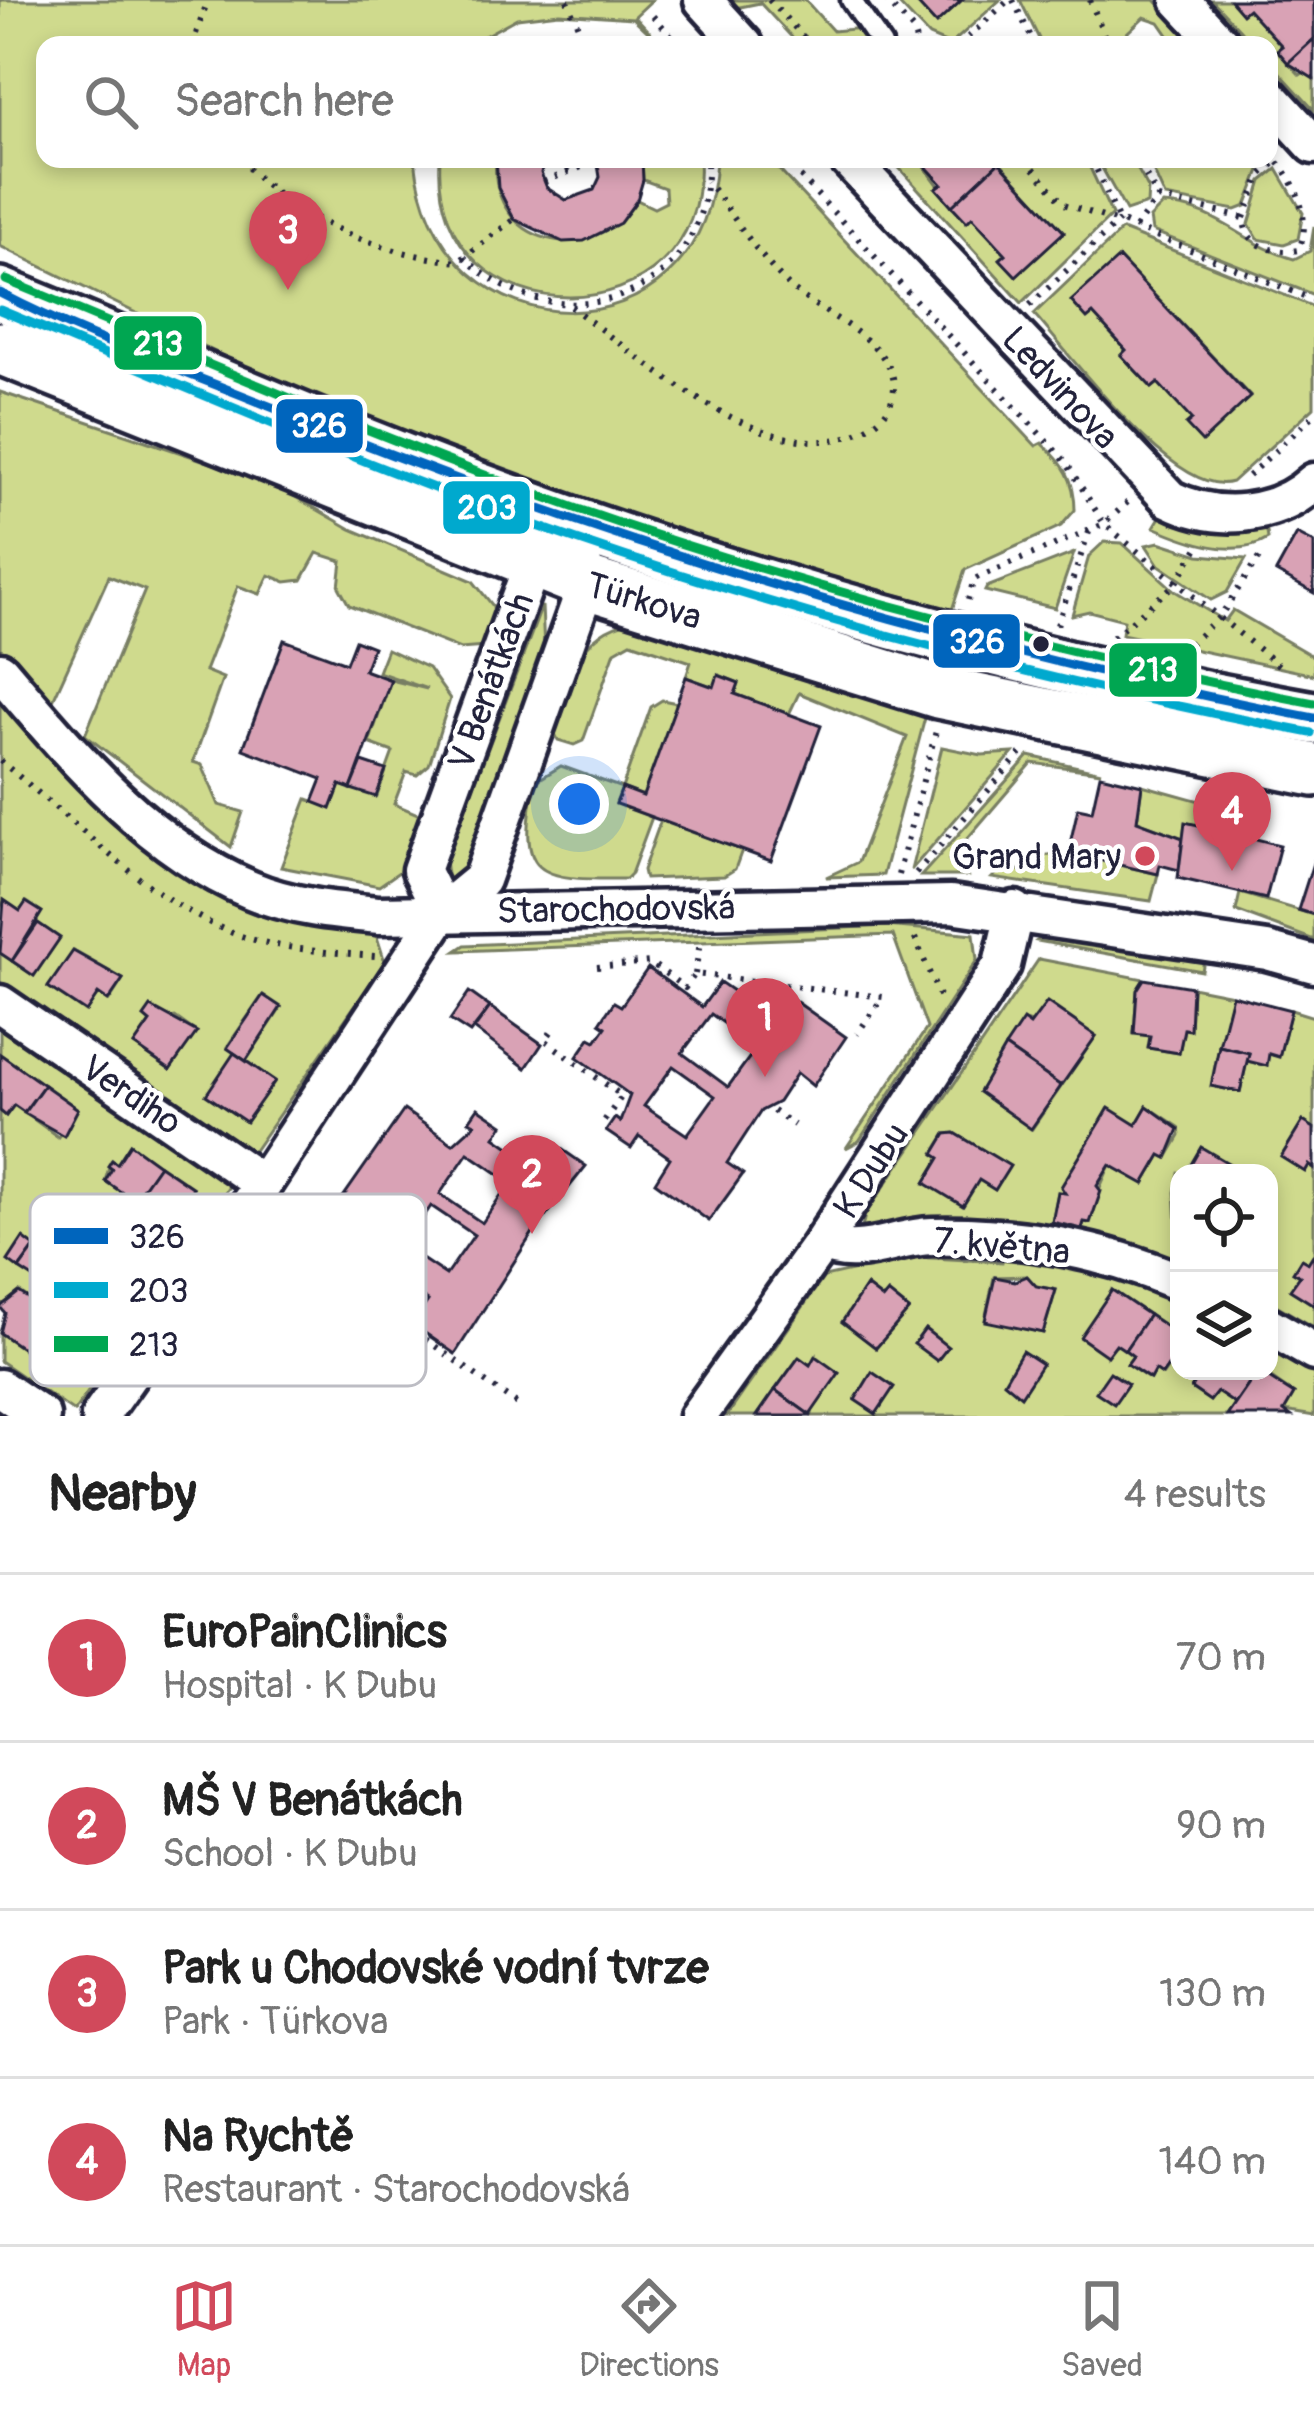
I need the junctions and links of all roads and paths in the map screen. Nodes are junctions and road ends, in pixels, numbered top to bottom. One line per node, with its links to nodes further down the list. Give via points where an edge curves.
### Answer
1 (208, 0): 12 (path)
2 (567, 0): 11 (path)
3 (703, 0): 14 (street)
4 (769, 0): 15 (path)
5 (851, 0): 16 (lane)
6 (886, 0): 17 (path)
7 (1011, 0): 18 (path); 19 (path)
8 (1090, 0): 20 (path)
9 (1180, 0): 21 (street)
10 (653, 16): 13 (path)
11 (580, 31)
12 (195, 36)
13 (672, 36)
14 (736, 36)
15 (803, 36)
16 (876, 36)
17 (915, 36)
18 (969, 36)
19 (1030, 36)
20 (1104, 36)
21 (1214, 36)
22 (1278, 106): 23 (street)
23 (1310, 140): 24 (path)
24 (1278, 159)
25 (1278, 162): 40 (path)
26 (250, 168): 45 (path, via 335,228 417,256 458,262)
27 (569, 168): 36 (path)
28 (580, 168): 36 (path)
29 (707, 168): 37 (path)
30 (792, 168): 56 (path, via 1066,462)
31 (856, 168): 52 (street, Ledvinova)
32 (1034, 168): 43 (path, via 1064,204)
33 (1096, 168): 43 (path)
34 (1143, 168): 39 (path)
35 (1268, 168): 41 (path)
36 (572, 171): 38 (path)
37 (707, 181): 48 (path, via 698,220 663,270 611,300); 48 (path, via 790,286 880,353 894,381 889,409 878,420 831,442 776,437 714,407)
38 (544, 182)
39 (1158, 198): 41 (path); 44 (path)
40 (1312, 217): 41 (path, via 1306,241 1290,253 1253,241)
41 (1244, 218)
42 (514, 219): 45 (path)
43 (1119, 221): 44 (path); 49 (path)
44 (1135, 228): 47 (path)
45 (466, 255): 48 (path, via 503,290)
46 (2, 295): 55 (main road, Türkova)
47 (1314, 300)
48 (572, 307)
49 (1024, 311)
50 (0, 348): 59 (main road, Türkova)
51 (1314, 415): 54 (path, via 1222,494)
52 (1150, 482): 54 (street, Ledvinova, via 1191,509); 56 (path)
53 (1314, 482): 54 (street, via 1263,508)
54 (1215, 514): 61 (path)
55 (575, 524): 59 (street, V Benátkách); 60 (street, V Benátkách); 68 (main road, Türkova, via 905,629)
56 (1103, 524): 57 (path); 61 (path)
57 (1088, 532): 62 (path, via 974,579); 64 (path, via 1057,627)
58 (1262, 553): 63 (path)
59 (532, 565): 60 (main road, Türkova); 74 (street, V Benátkách, via 421,870)
60 (587, 583): 71 (main road, Türkova, via 938,692); 74 (street, V Benátkách, via 481,880)
61 (1175, 584): 63 (path); 65 (path)
62 (968, 602)
63 (1221, 615): 66 (path); 68 (path)
64 (1048, 621)
65 (1110, 640)
66 (1178, 654)
67 (0, 671): 74 (street, Starochodovská, via 85,771 170,842 250,890 314,908)
68 (1303, 698)
69 (937, 728): 72 (path, via 896,881)
70 (1024, 749): 72 (path)
71 (1314, 770)
72 (905, 902): 73 (street, Starochodovská); 74 (street, Starochodovská); 80 (path)
73 (1015, 910): 76 (street, Starochodovská); 88 (street, K Dubu, via 1002,965)
74 (442, 912): 87 (street, V Benátkách)
75 (700, 948): 78 (path)
76 (1314, 964)
77 (597, 967): 78 (path, via 650,962 686,988)
78 (695, 974): 82 (path, via 883,998)
79 (0, 1004): 86 (street, Verdiho)
80 (947, 1017)
81 (551, 1032): 84 (path, via 545,1040 622,1096)
82 (857, 1034)
83 (773, 1111): 85 (path)
84 (604, 1121)
85 (794, 1125)
86 (254, 1194)
87 (266, 1194)
88 (822, 1243): 89 (street, 7. května, via 855,1250 926,1236 1006,1239 1109,1257); 98 (street, K Dubu)
89 (1170, 1279)
90 (1278, 1331): 92 (street)
91 (426, 1340): 95 (path)
92 (1314, 1352)
93 (122, 1386): 97 (street, V Benátkách)
94 (0, 1388): 96 (street)
95 (521, 1407)
96 (41, 1416)
97 (100, 1416)
98 (698, 1416)

